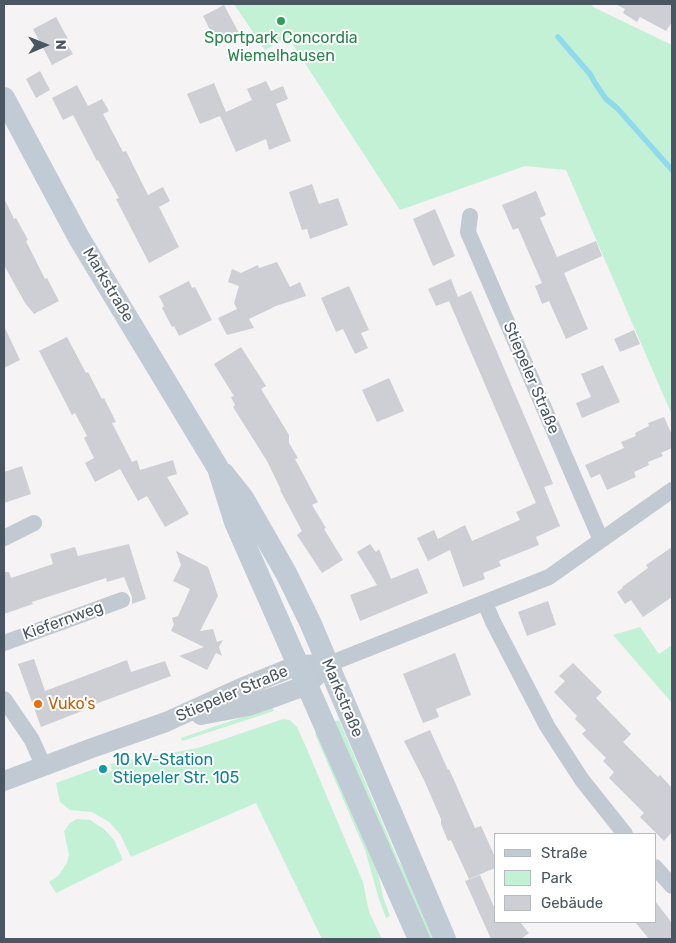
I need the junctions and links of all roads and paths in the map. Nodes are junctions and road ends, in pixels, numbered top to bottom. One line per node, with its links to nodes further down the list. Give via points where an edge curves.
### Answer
1 (4, 98): 3 (main road, Markstraße, via 79,238)
2 (470, 216): 7 (street, Stiepeler Straße, via 468,232)
3 (218, 468): 11 (main road, Markstraße, via 243,498 286,573); 12 (main road, Markstraße, via 235,522)
4 (672, 490): 7 (street, Stiepeler Straße)
5 (34, 523): 6 (street)
6 (4, 538)
7 (601, 540): 9 (street, Stiepeler Straße, via 549,577)
8 (122, 600): 10 (street, Kiefernweg)
9 (485, 603): 11 (street, Stiepeler Straße); 16 (street, via 547,726 582,780)
10 (4, 643)
11 (329, 664): 12 (street, Stiepeler Straße); 20 (main road, Markstraße)
12 (303, 675): 14 (street, Stiepeler Straße, via 241,688 166,722); 19 (main road, Markstraße)
13 (4, 699): 14 (street, via 32,740)
14 (43, 766): 15 (street, Stiepeler Straße)
15 (4, 781)
16 (623, 833)
17 (656, 868): 18 (street)
18 (672, 886)
19 (419, 939)
20 (445, 939)

